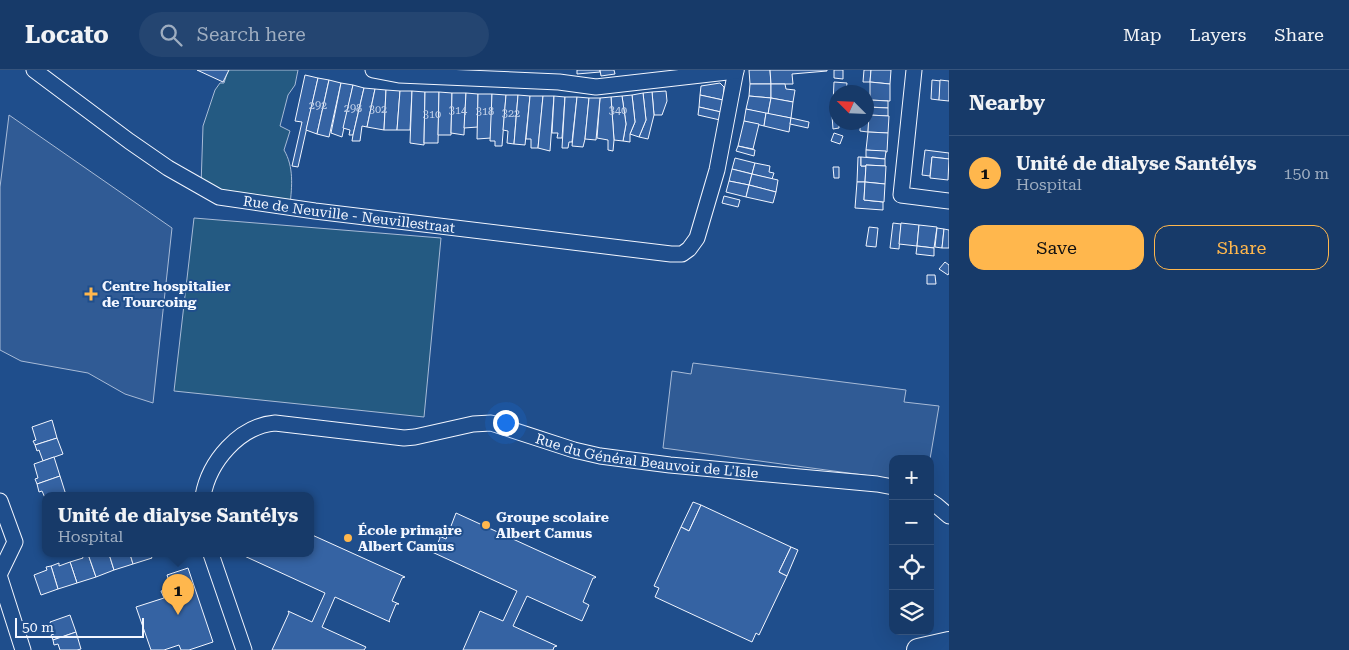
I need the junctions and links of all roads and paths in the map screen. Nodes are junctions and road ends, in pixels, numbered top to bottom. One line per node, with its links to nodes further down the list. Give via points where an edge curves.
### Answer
1 (34, 70): 4 (street, Rue de Neuville - Neuvillestraat, via 168,168 220,197 314,212 671,254 682,254 696,238 717,170)
2 (373, 70): 4 (street, via 596,87)
3 (914, 70): 5 (street, via 901,195)
4 (736, 71)
5 (949, 201)
6 (889, 487): 7 (street, Rue du Général Beauvoir de L'Isle, via 588,454 491,423 404,438 275,423 255,427 235,442 218,459)
7 (204, 492)
8 (0, 501): 12 (street, via 14,542)
9 (934, 503): 10 (street)
10 (949, 516)
11 (212, 557): 16 (street)
12 (0, 573)
13 (0, 578): 15 (street)
14 (949, 643): 17 (street)
15 (23, 650)
16 (244, 650)
17 (918, 650)

